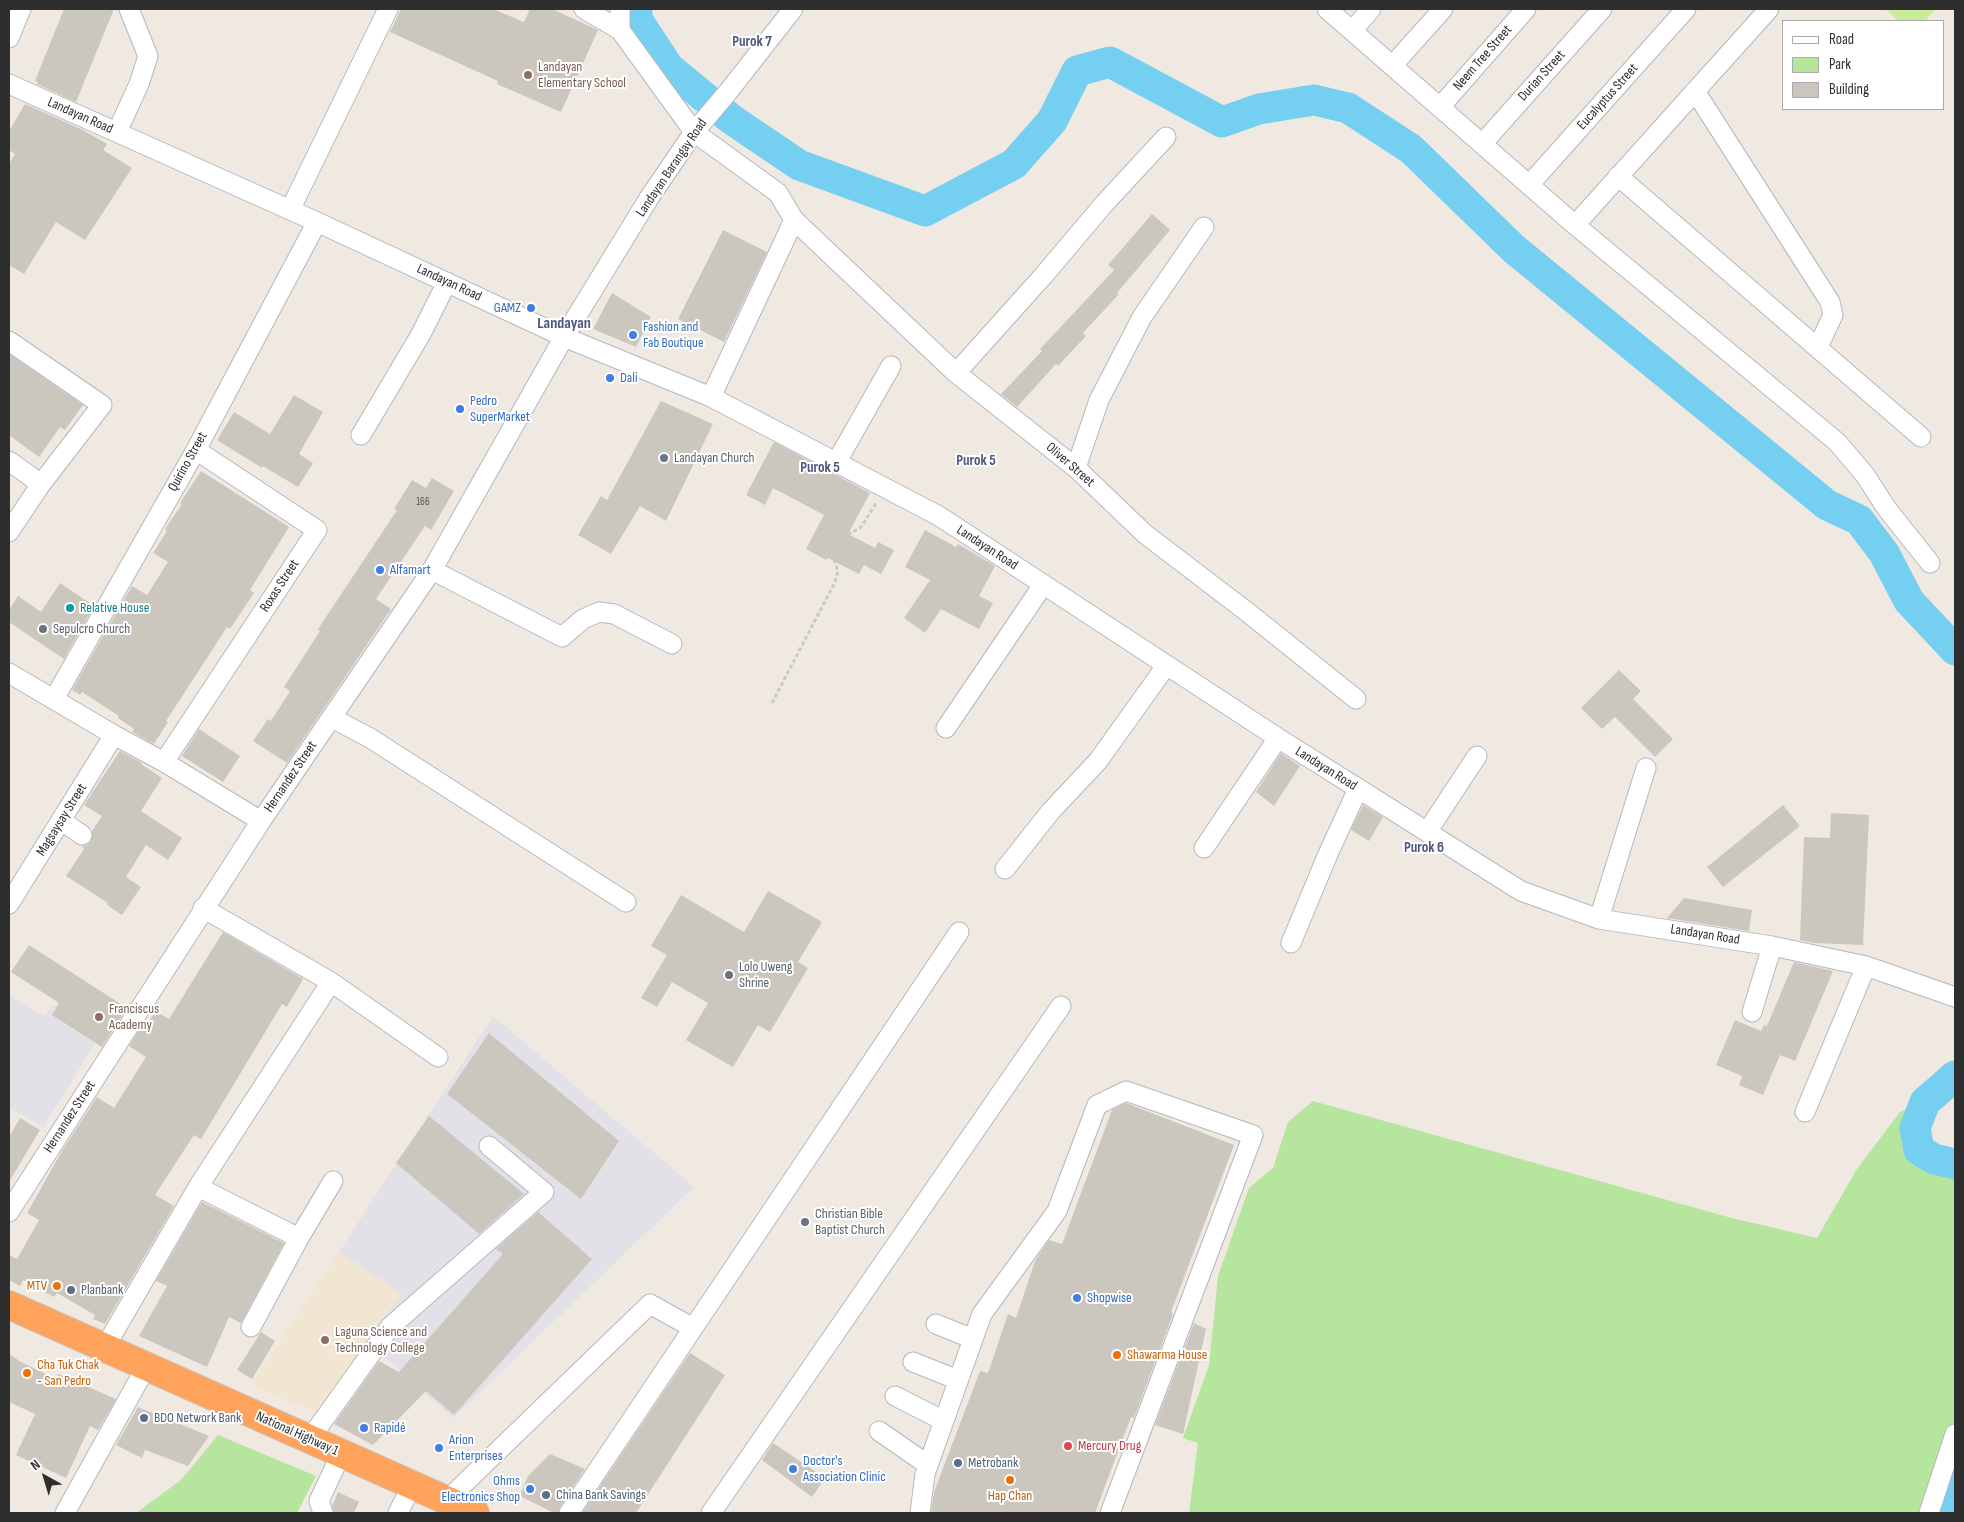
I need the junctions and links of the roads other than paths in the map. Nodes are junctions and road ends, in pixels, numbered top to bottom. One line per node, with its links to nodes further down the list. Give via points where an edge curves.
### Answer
1 (21, 9): 16 (street)
2 (129, 9): 21 (street, via 148,56)
3 (388, 9): 27 (street)
4 (584, 9): 14 (street)
5 (620, 9): 14 (street)
6 (793, 9): 22 (street, Landayan Barangay Road)
7 (1327, 9): 15 (street)
8 (1371, 9): 15 (street)
9 (1443, 9): 17 (street)
10 (1526, 9): 20 (street, Neem Tree Street)
11 (1602, 9): 24 (street, Durian Street)
12 (1686, 9): 26 (street, Eucalyptus Street)
13 (1769, 9): 19 (street)
14 (620, 30): 22 (street, Oliver Street)
15 (1352, 31): 17 (street)
16 (9, 38)
17 (1392, 66): 20 (street)
18 (9, 84): 21 (street, Landayan Road)
19 (1695, 91): 25 (street); 35 (street, via 1830,302 1833,315)
20 (1440, 107): 24 (street)
21 (117, 132): 27 (street, Landayan Road)
22 (694, 132): 28 (street, Oliver Street, via 778,193); 33 (street, Landayan Barangay Road, via 649,198)
23 (1166, 137): 37 (street)
24 (1482, 144): 26 (street)
25 (1618, 176): 30 (street); 35 (street)
26 (1529, 185): 30 (street)
27 (290, 210): 29 (street, Landayan Road)
28 (794, 220): 37 (street, Oliver Street); 38 (street)
29 (317, 222): 32 (street, Landayan Road); 41 (street, Quirino Street)
30 (1575, 225): 47 (street, via 1837,442)
31 (1204, 227): 44 (street, via 1142,316 1099,400)
32 (447, 282): 33 (street, Landayan Road); 39 (street, via 421,334)
33 (564, 337): 38 (street, Landayan Road); 48 (street, Hernandez Street)
34 (9, 341): 45 (street, via 102,405)
35 (1818, 347): 40 (street)
36 (891, 366): 43 (street)
37 (956, 373): 44 (street, Oliver Street)
38 (711, 397): 43 (street, Landayan Road)
39 (361, 435)
40 (1921, 437)
41 (196, 450): 53 (street, Quirino Street); 60 (street, Roxas Street, via 317,530)
42 (9, 462): 45 (street)
43 (836, 463): 49 (street, Landayan Road, via 938,516)
44 (1076, 468): 54 (street, Oliver Street, via 1145,534)
45 (41, 484): 46 (street)
46 (9, 532)
47 (1930, 563)
48 (432, 570): 50 (street, via 562,637 583,619 599,612 614,614); 55 (street, Hernandez Street)
49 (1043, 585): 51 (street, Landayan Road); 56 (street)
50 (672, 644)
51 (1166, 666): 58 (street, Landayan Road); 68 (street, via 1098,761 1051,811)
52 (9, 673): 53 (street)
53 (54, 699): 57 (street)
54 (1356, 699)
55 (332, 718): 64 (street, Hernandez Street); 69 (street, via 370,738)
56 (946, 728)
57 (114, 735): 60 (street); 63 (street, Magsaysay Street)
58 (1278, 738): 62 (street, Landayan Road); 67 (street)
59 (1477, 756): 65 (street)
60 (164, 762): 64 (street)
61 (1646, 768): 72 (street)
62 (1358, 789): 65 (street, Landayan Road); 74 (street)
63 (62, 821): 66 (street); 70 (street, Magsaysay Street)
64 (261, 821): 71 (street, Hernandez Street)
65 (1427, 832): 72 (street, Landayan Road, via 1521,891)
66 (82, 835)
67 (1204, 848)
68 (1006, 869)
69 (626, 902)
70 (9, 904)
71 (204, 908): 77 (street); 86 (street, Hernandez Street)
72 (1599, 919): 75 (street, Landayan Road)
73 (959, 932): 91 (street)
74 (1291, 943)
75 (1772, 946): 76 (street, Landayan Road); 80 (street)
76 (1866, 966): 78 (street, Landayan Road); 82 (street)
77 (330, 982): 81 (street); 85 (street)
78 (1955, 997)
79 (1061, 1006): 111 (street)
80 (1752, 1012)
81 (438, 1057)
82 (1805, 1112)
83 (489, 1146): 101 (street, via 544,1192 390,1327)
84 (333, 1182): 87 (street)
85 (198, 1187): 87 (street); 93 (street)
86 (9, 1212)
87 (299, 1238): 90 (street)
88 (9, 1305): 93 (highway, National Highway 1)
89 (936, 1324): 92 (street)
90 (251, 1327)
91 (693, 1328): 105 (street, via 650,1304); 110 (street)
92 (973, 1339): 96 (street); 113 (street, via 982,1314 1057,1212 1097,1105 1126,1090 1253,1135)
93 (104, 1349): 95 (highway, National Highway 1)
94 (913, 1362): 96 (street)
95 (146, 1367): 101 (highway, National Highway 1); 106 (street)
96 (958, 1380): 98 (street)
97 (895, 1396): 98 (street)
98 (944, 1421): 103 (street)
99 (879, 1431): 103 (street)
100 (1955, 1434): 114 (street)
101 (309, 1440): 102 (highway, National Highway 1)
102 (341, 1454): 104 (highway, National Highway 1); 107 (street, via 320,1501)
103 (928, 1465): 112 (street)
104 (412, 1485): 105 (highway, National Highway 1); 108 (street)
105 (446, 1501): 109 (highway, National Highway 1)
106 (65, 1513)
107 (323, 1513)
108 (398, 1513)
109 (476, 1513)
110 (568, 1513)
111 (711, 1513)
112 (920, 1513)
113 (1110, 1513)
114 (1929, 1513)

